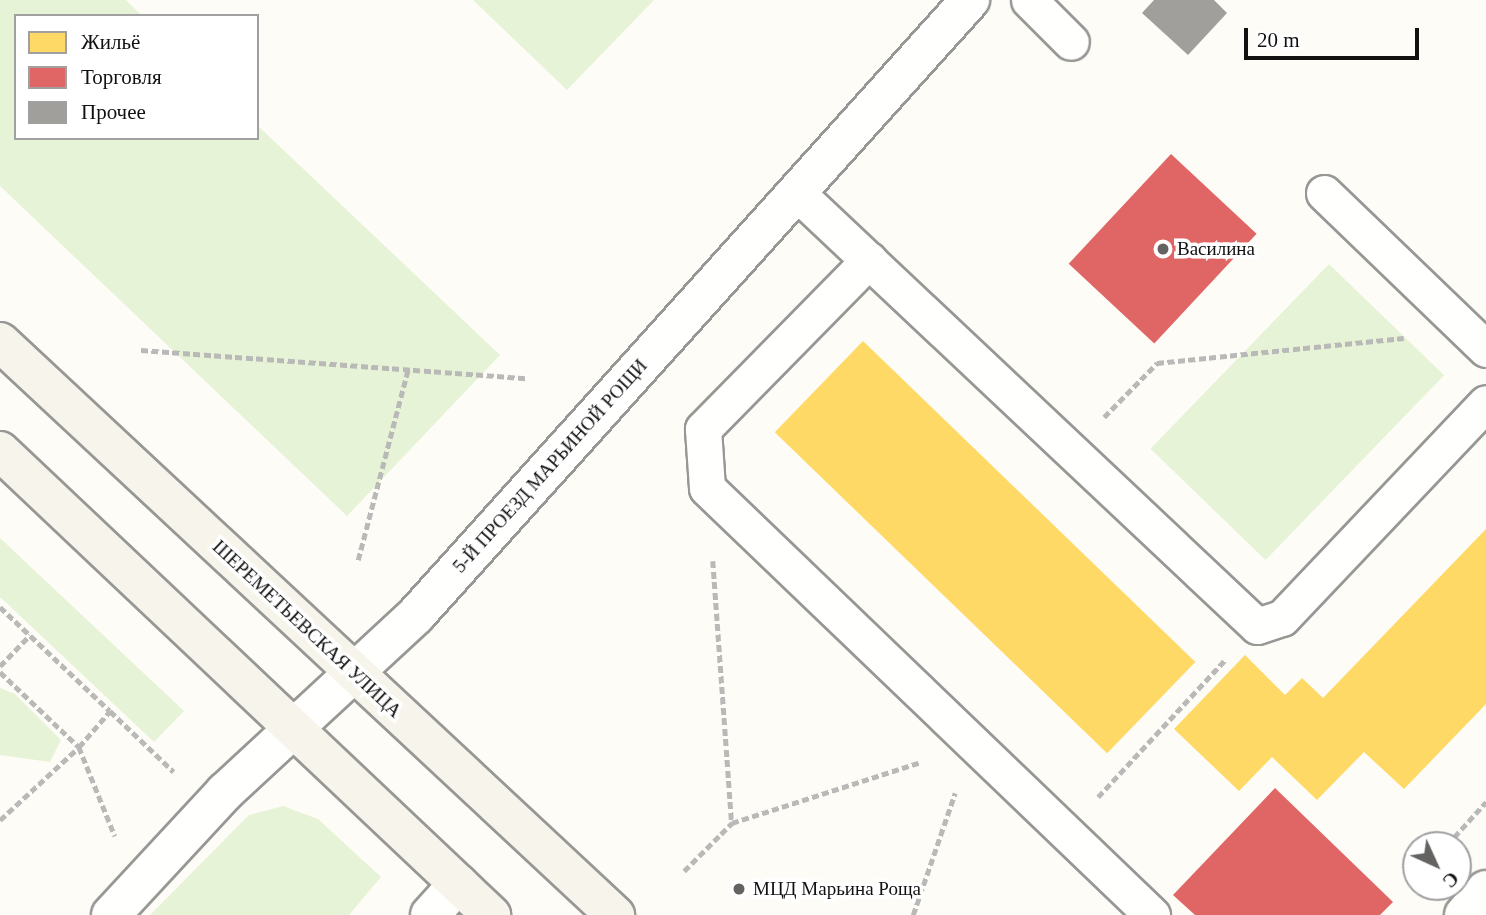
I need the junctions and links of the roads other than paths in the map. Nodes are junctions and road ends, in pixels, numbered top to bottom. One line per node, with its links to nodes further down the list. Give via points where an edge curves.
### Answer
1 (970, 0): 4 (street, 5-Й ПРОЕЗД МАРЬИНОЙ РОЩИ)
2 (1029, 0): 3 (lane)
3 (1072, 42)
4 (796, 192): 6 (lane); 11 (street, 5-Й ПРОЕЗД МАРЬИНОЙ РОЩИ)
5 (1324, 193): 7 (lane)
6 (869, 260): 9 (lane, via 1257,626 1282,618); 19 (lane, via 703,429 708,488 971,746)
7 (1477, 340)
8 (0, 342): 11 (main road, ШЕРЕМЕТЬЕВСКАЯ УЛИЦА)
9 (1486, 403)
10 (0, 451): 12 (main road)
11 (356, 675): 12 (street, 5-Й ПРОЕЗД МАРЬИНОЙ РОЩИ); 18 (main road, ШЕРЕМЕТЬЕВСКАЯ УЛИЦА)
12 (295, 729): 13 (main road); 15 (street, 5-Й ПРОЕЗД МАРЬИНОЙ РОЩИ, via 196,821)
13 (458, 884): 16 (street); 17 (main road)
14 (1486, 890): 20 (street)
15 (111, 915)
16 (430, 915)
17 (491, 915)
18 (615, 915)
19 (1152, 915)
20 (1464, 915)

